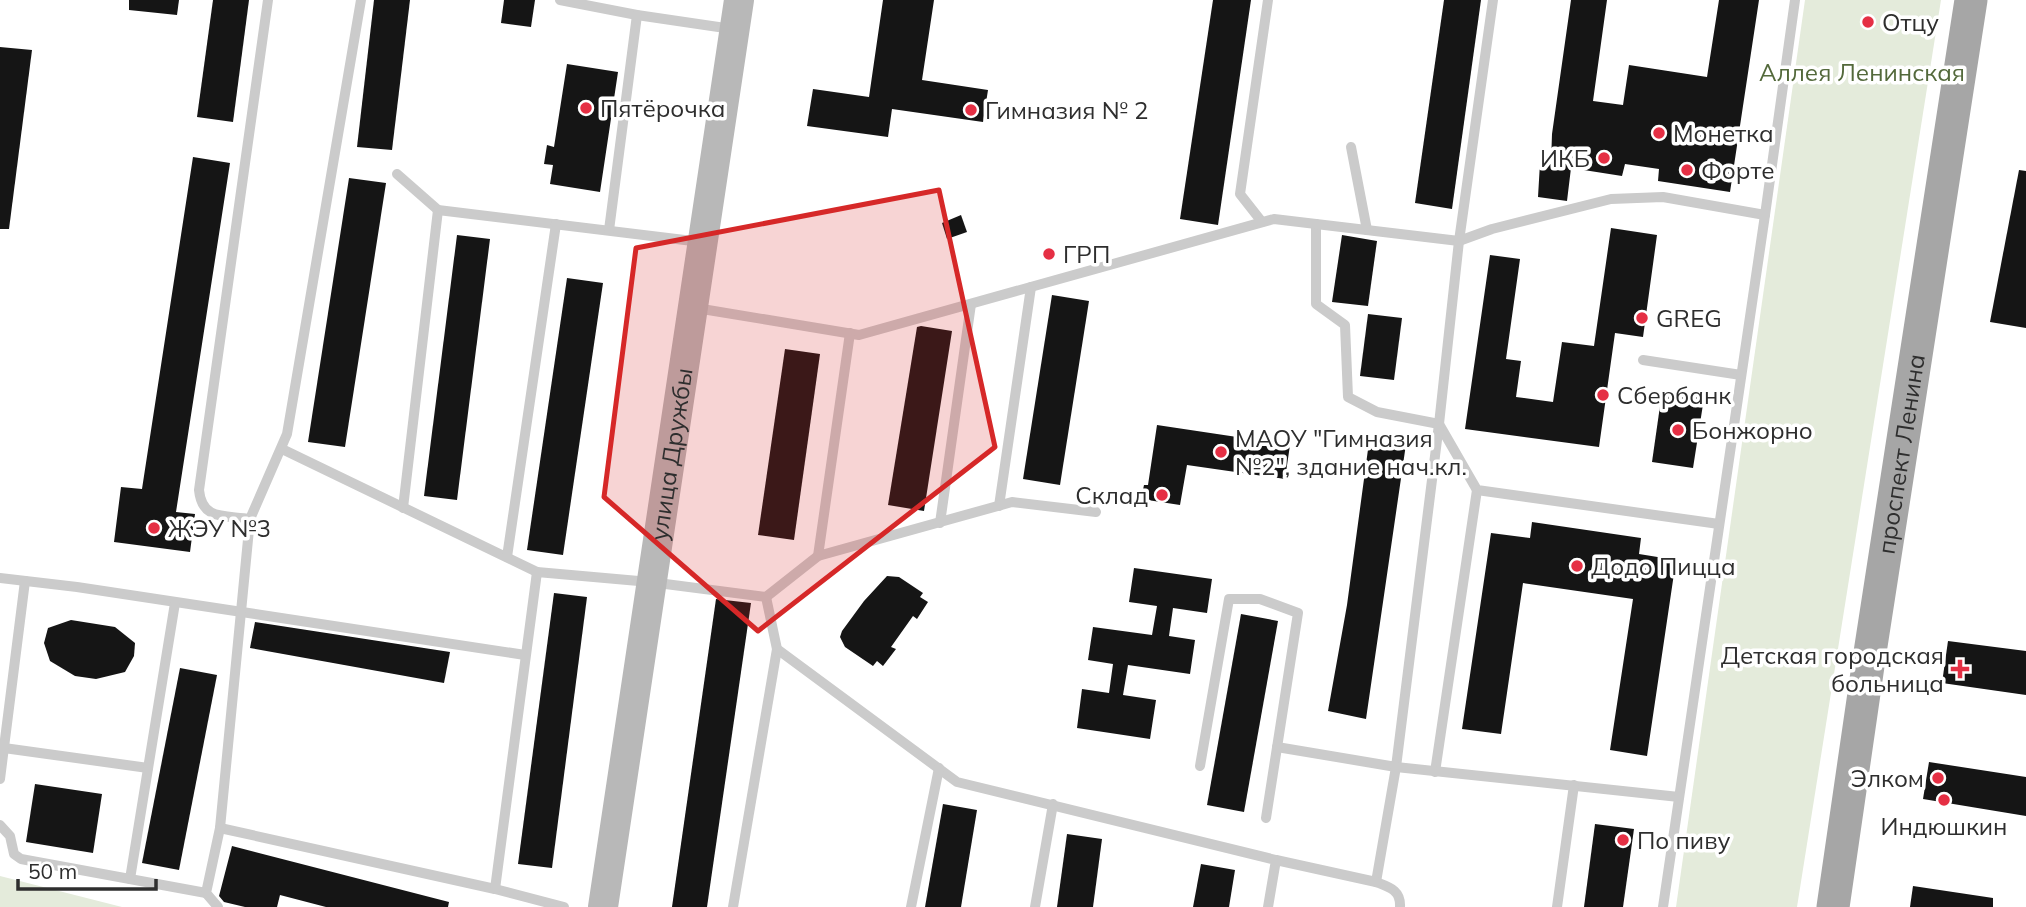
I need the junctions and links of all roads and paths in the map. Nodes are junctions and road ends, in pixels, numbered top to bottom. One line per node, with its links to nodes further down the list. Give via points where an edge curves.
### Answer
1 (268, 0): 35 (lane, via 199,490 200,503 210,513)
2 (361, 0): 30 (lane)
3 (560, 0): 10 (lane)
4 (740, 0): 11 (main road, улица Дружбы)
5 (1268, 0): 16 (lane, via 1240,194)
6 (1493, 0): 21 (lane)
7 (1795, 0): 15 (lane)
8 (1949, 0): 78 (main road, проспект Ленина)
9 (1971, 0): 79 (main road, проспект Ленина)
10 (637, 15): 11 (lane); 19 (lane)
11 (735, 29): 22 (main road, улица Дружбы)
12 (1351, 147): 20 (lane)
13 (397, 174): 14 (lane)
14 (439, 210): 17 (lane); 33 (lane)
15 (1765, 215): 21 (lane, via 1663,197 1611,199); 28 (lane)
16 (1262, 222): 18 (lane); 23 (lane)
17 (556, 224): 19 (lane); 39 (lane)
18 (1317, 224): 20 (lane); 29 (lane, via 1316,304 1345,325 1348,397 1377,412)
19 (609, 230): 22 (lane)
20 (1367, 230): 21 (lane)
21 (1459, 241): 29 (lane)
22 (703, 242): 25 (main road, улица Дружбы)
23 (1031, 287): 24 (lane); 32 (lane)
24 (971, 304): 26 (lane); 36 (lane)
25 (693, 307): 26 (lane); 43 (main road, улица Дружбы)
26 (850, 334): 38 (lane)
27 (1643, 360): 28 (lane)
28 (1741, 375): 37 (lane)
29 (1439, 424): 31 (lane); 52 (lane)
30 (282, 449): 33 (lane); 35 (lane)
31 (1477, 490): 37 (lane); 55 (lane)
32 (999, 506): 34 (lane, via 1012,502); 36 (lane)
33 (403, 508): 39 (lane)
34 (1096, 512)
35 (250, 519): 46 (lane)
36 (940, 523): 38 (lane)
37 (1718, 524): 58 (lane)
38 (818, 556): 44 (lane)
39 (507, 557): 40 (lane)
40 (537, 572): 43 (lane); 48 (lane)
41 (0, 578): 42 (lane)
42 (25, 581): 45 (lane); 50 (lane)
43 (650, 582): 44 (lane); 70 (main road, улица Дружбы)
44 (766, 597): 47 (lane)
45 (175, 603): 46 (lane); 53 (lane)
46 (240, 612): 48 (lane); 62 (lane)
47 (777, 649): 54 (lane); 71 (lane)
48 (526, 655): 66 (lane)
49 (1277, 747): 51 (lane, via 1298,613 1260,599 1229,600); 52 (lane); 60 (lane)
50 (4, 748): 53 (lane); 56 (lane)
51 (1200, 766)
52 (1396, 767): 55 (lane); 65 (lane)
53 (148, 768): 64 (lane)
54 (939, 768): 59 (lane, via 957,782); 72 (lane)
55 (1435, 772): 57 (lane)
56 (0, 779)
57 (1574, 785): 58 (lane); 76 (lane)
58 (1679, 797): 77 (lane)
59 (1053, 804): 63 (lane); 73 (lane)
60 (1266, 818)
61 (0, 825): 64 (lane, via 21,859)
62 (220, 828): 66 (lane); 67 (lane)
63 (1276, 860): 65 (lane); 74 (lane)
64 (130, 879): 67 (lane)
65 (1376, 882): 75 (lane, via 1398,893)
66 (495, 890): 69 (lane)
67 (206, 893): 68 (lane)
68 (218, 907)
69 (564, 907)
70 (603, 907)
71 (733, 907)
72 (911, 907)
73 (1035, 907)
74 (1268, 907)
75 (1400, 907)
76 (1557, 907)
77 (1663, 907)
78 (1812, 907)
79 (1833, 907)

